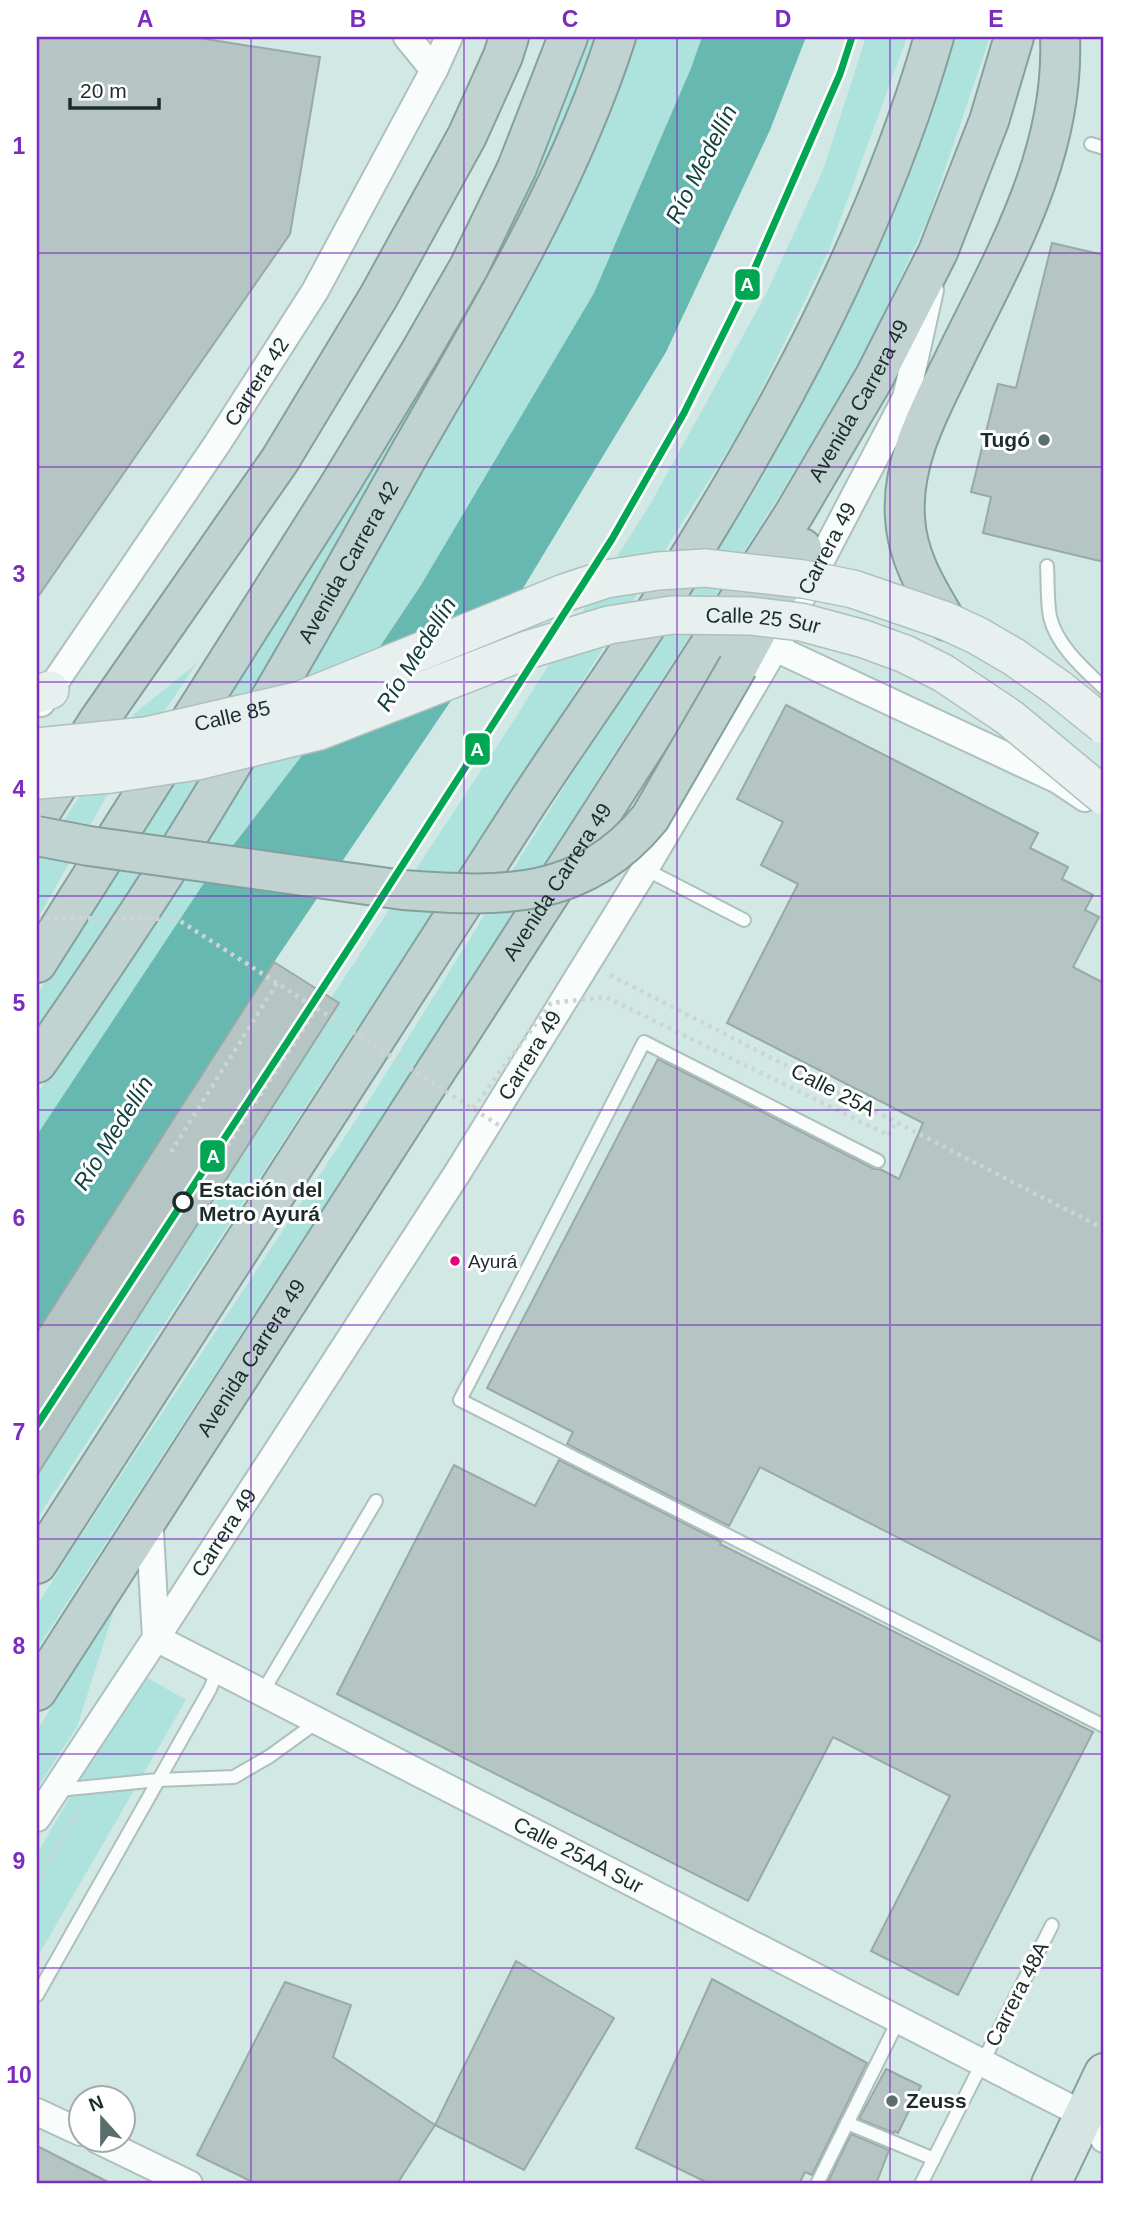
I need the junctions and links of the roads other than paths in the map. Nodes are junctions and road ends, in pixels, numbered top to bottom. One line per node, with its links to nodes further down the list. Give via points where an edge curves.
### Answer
1 (407, 37): 9 (street)
2 (449, 37): 9 (street, Carrera 42)
3 (509, 37): 22 (highway, via 467,136 379,296 280,460 99,720)
4 (568, 37): 26 (highway, via 517,168 469,267 313,527)
5 (616, 37): 27 (highway, Avenida Carrera 42, via 569,157 519,260 349,562 190,833)
6 (934, 37): 31 (highway, via 856,247 763,434 663,599)
7 (1014, 37): 10 (highway, Avenida Carrera 49, via 989,121)
8 (1060, 45): 12 (highway, via 1054,121 1041,170 1020,225 920,430 906,482 905,519 912,555)
9 (434, 70): 15 (street, Carrera 42, via 315,290 217,444)
10 (938, 252): 13 (street, Carrera 49, via 906,398); 23 (highway, bridge, via 890,385 738,666 650,818 624,847 598,865 536,890 450,893 402,890); 30 (highway, Avenida Carrera 49, via 874,378 794,513)
11 (1046, 566): 14 (lane, via 1056,630 1078,663)
12 (946, 621): 17 (main road, bridge, via 1014,657); 18 (main road, Calle 85, bridge, via 853,589 803,579 705,568 657,571 606,579 564,593 301,699 146,736)
13 (775, 648): 21 (street, Calle 25 Sur, via 1058,780); 24 (street, Carrera 49)
14 (1104, 688)
15 (41, 698)
16 (386, 705): 19 (main road, Calle 85, bridge, via 319,731 197,761); 20 (main road, Calle 25 Sur, bridge, via 527,650 609,625 673,615 801,622 895,650 943,673 1010,718)
17 (1104, 725)
18 (37, 747)
19 (37, 780)
20 (1104, 796)
21 (1104, 814)
22 (37, 818)
23 (37, 836)
24 (645, 869): 25 (lane); 32 (street, Carrera 49, via 458,1172)
25 (744, 920)
26 (37, 962)
27 (37, 1063)
28 (878, 1161): 37 (lane, via 644,1042 460,1400)
29 (376, 1501): 35 (lane)
30 (149, 1515): 32 (street); 34 (highway, Avenida Carrera 49)
31 (37, 1564)
32 (156, 1638): 33 (street, Calle 25AA Sur); 39 (street, Carrera 49)
33 (218, 1670): 35 (street, Calle 25AA Sur); 38 (lane)
34 (37, 1692)
35 (262, 1693): 36 (street, Calle 25AA Sur)
36 (317, 1721): 38 (lane, via 234,1777); 43 (street, Calle 25AA Sur)
37 (1104, 1726)
38 (158, 1780): 39 (lane); 42 (lane)
39 (55, 1790): 40 (street, Carrera 49)
40 (37, 1818)
41 (1052, 1926): 44 (lane, Carrera 48A)
42 (37, 1995)
43 (899, 2019): 44 (street, Calle 25AA Sur); 47 (lane)
44 (982, 2062): 49 (street, Calle 25AA Sur); 51 (lane, Carrera 48A)
45 (1104, 2073): 49 (main road)
46 (37, 2112): 48 (street)
47 (847, 2123): 51 (lane); 53 (lane)
48 (66, 2125)
49 (1094, 2127): 55 (main road)
50 (126, 2154): 52 (street)
51 (934, 2159): 54 (lane, Carrera 48A)
52 (189, 2184)
53 (817, 2184)
54 (921, 2184)
55 (1051, 2184)

